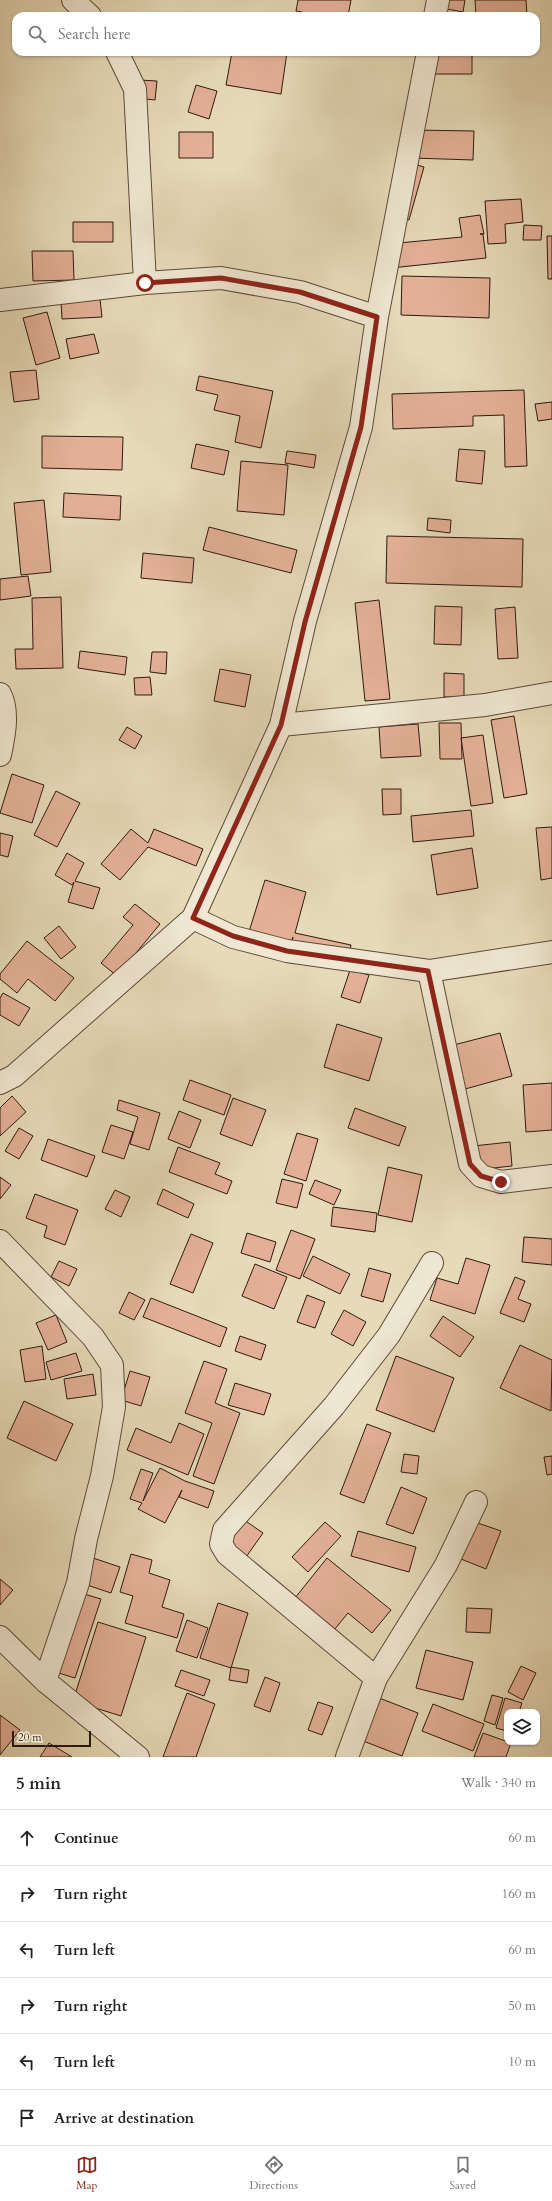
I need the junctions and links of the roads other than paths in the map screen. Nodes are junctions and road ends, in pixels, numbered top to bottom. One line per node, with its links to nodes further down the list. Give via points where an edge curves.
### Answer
1 (73, 0): 3 (street)
2 (438, 0): 4 (street)
3 (86, 12)
4 (436, 12)
5 (120, 56): 7 (street, via 135,89)
6 (427, 56): 9 (street)
7 (145, 283): 8 (street); 9 (street, via 221,278 300,292)
8 (0, 300)
9 (377, 317): 12 (street, via 361,427 305,622)
10 (552, 693): 12 (street, via 485,704)
11 (0, 694): 13 (street, via 4,703)
12 (281, 725): 14 (street)
13 (0, 755)
14 (193, 918): 16 (street, via 233,936 287,951); 17 (street, via 14,1076)
15 (552, 952): 16 (street)
16 (428, 971): 18 (street, via 470,1164 481,1176 501,1182)
17 (0, 1083)
18 (552, 1176)
19 (0, 1241): 24 (street, via 93,1337 112,1366 114,1407 102,1476 78,1583)
20 (432, 1263): 23 (street, via 389,1335 334,1406 224,1530 221,1544 227,1554)
21 (476, 1502): 23 (street, via 446,1565)
22 (0, 1637): 24 (street)
23 (376, 1678): 26 (street)
24 (45, 1681): 25 (street)
25 (138, 1757)
26 (347, 1757)

